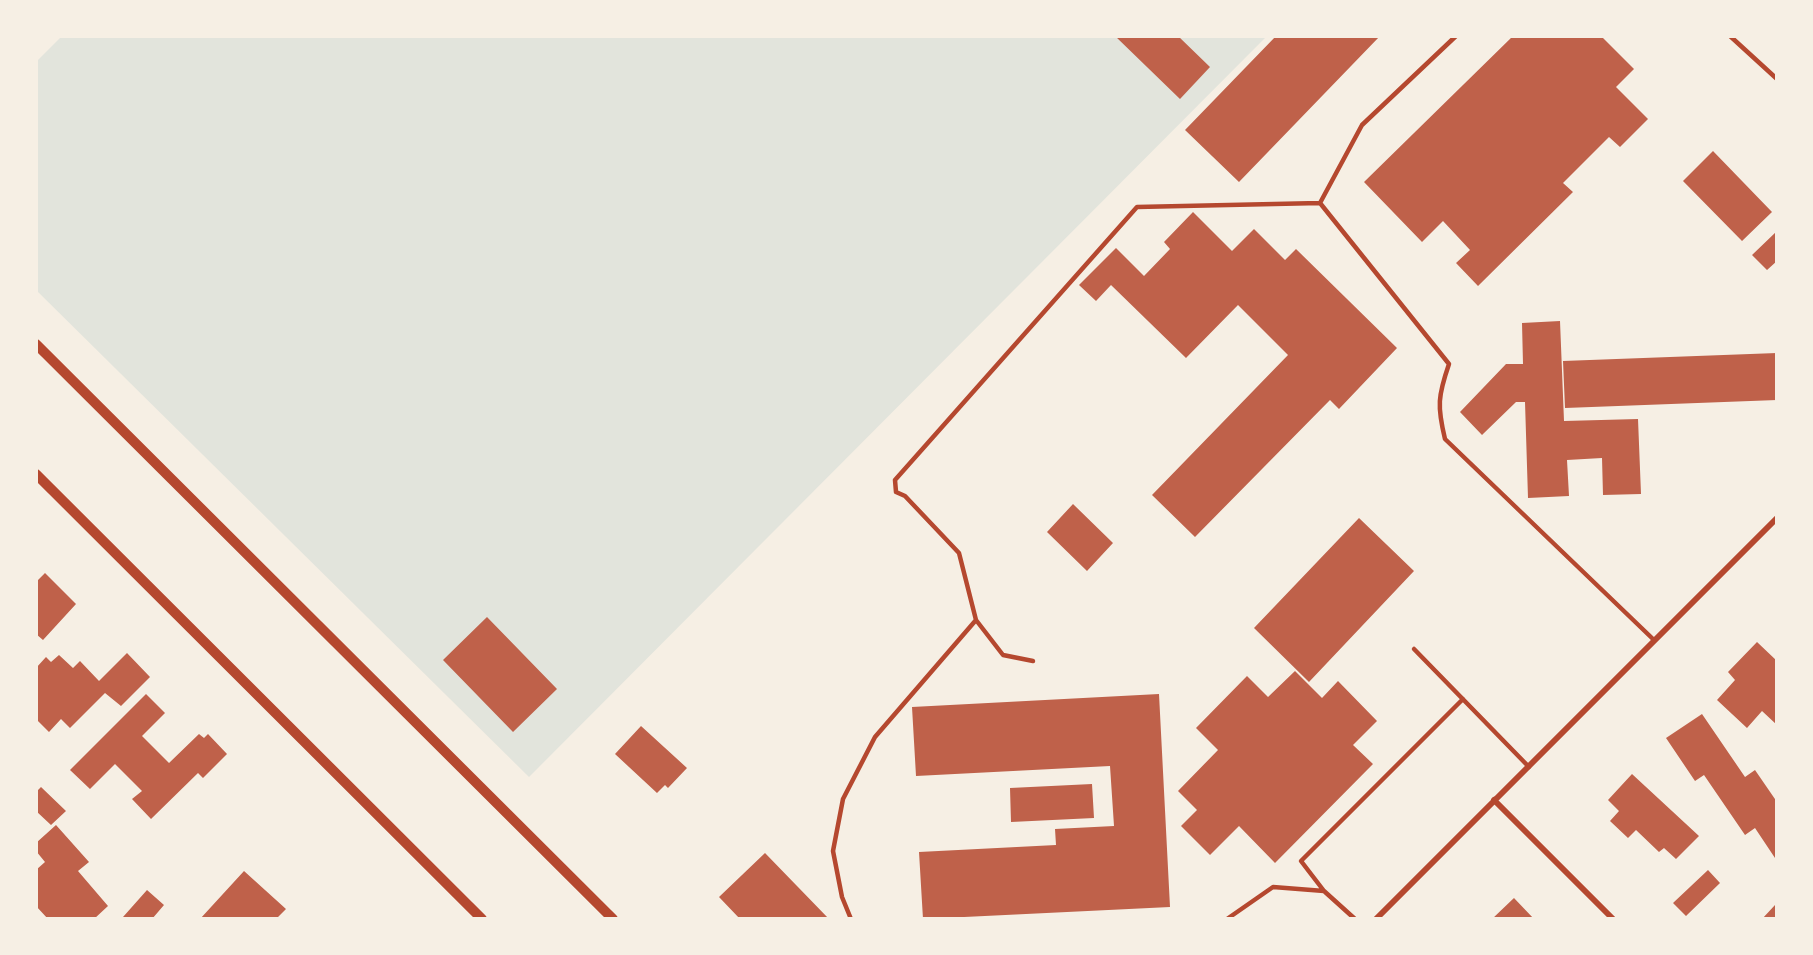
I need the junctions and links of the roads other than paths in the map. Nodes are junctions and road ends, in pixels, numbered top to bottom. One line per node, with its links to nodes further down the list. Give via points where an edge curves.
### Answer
1 (1456, 36): 4 (lane, via 1362,125)
2 (1730, 36): 3 (lane)
3 (1777, 79)
4 (1320, 202): 8 (lane, via 1137,207 895,480 896,492 905,496 959,553); 9 (lane, via 1449,364 1440,392 1445,439)
5 (36, 344): 17 (street)
6 (36, 474): 16 (street)
7 (1777, 518): 9 (street)
8 (976, 620): 11 (lane, via 1003,655); 18 (lane, via 875,737 843,799 833,851 842,897)
9 (1654, 640): 13 (street)
10 (1414, 650): 12 (lane)
11 (1034, 661)
12 (1463, 699): 13 (lane); 15 (lane, via 1301,861)
13 (1529, 767): 14 (street)
14 (1494, 800): 21 (street); 22 (street)
15 (1324, 891): 19 (lane, via 1273,888); 20 (lane)
16 (482, 919)
17 (613, 919)
18 (851, 919)
19 (1227, 919)
20 (1356, 919)
21 (1376, 919)
22 (1613, 919)

